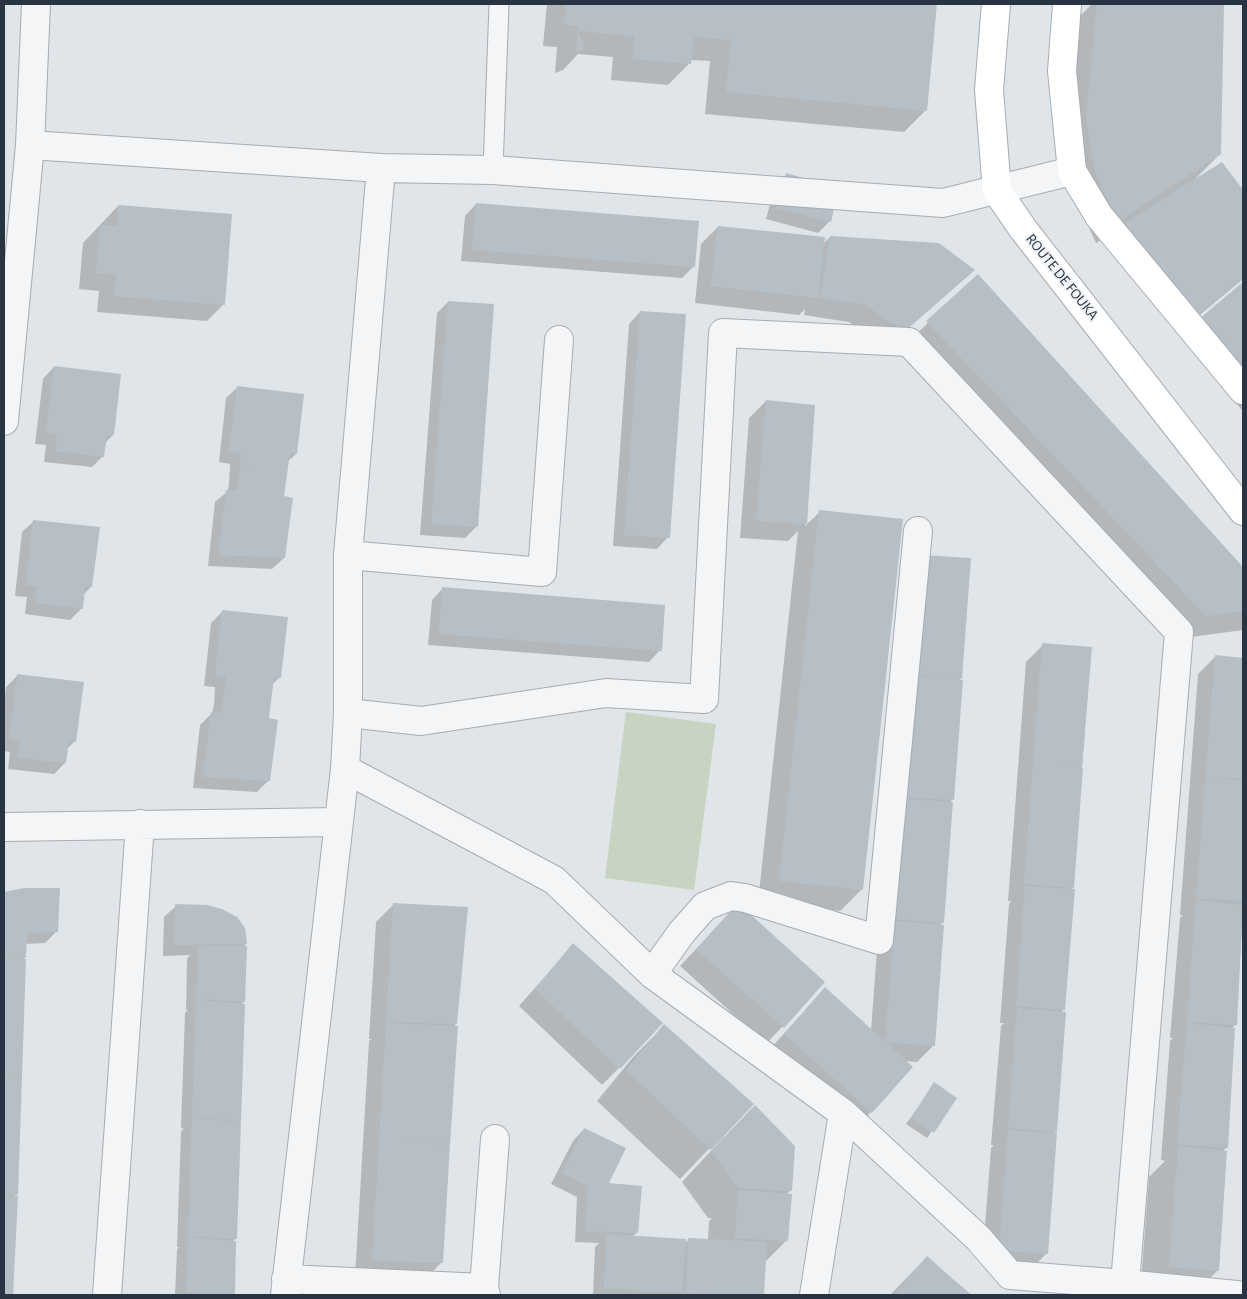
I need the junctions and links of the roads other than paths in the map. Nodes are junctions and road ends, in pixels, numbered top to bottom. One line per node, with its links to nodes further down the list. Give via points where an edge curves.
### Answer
1 (36, 4): 5 (street)
2 (499, 4): 7 (lane)
3 (996, 4): 9 (main road, ROUTE DE FOUKA, via 989,90)
4 (1067, 4): 8 (main road, via 1062,71)
5 (30, 145): 6 (street); 12 (street)
6 (381, 168): 7 (street); 15 (street)
7 (493, 170): 9 (street, via 943,203)
8 (1072, 171): 9 (street); 11 (main road, via 1099,216)
9 (997, 190): 13 (main road, ROUTE DE FOUKA, via 1023,229)
10 (560, 340): 15 (street, via 542,572)
11 (1243, 390)
12 (4, 421)
13 (1243, 511)
14 (918, 532): 21 (street, via 879,940 731,896 705,906)
15 (348, 555): 16 (street)
16 (348, 713): 17 (street); 25 (street, via 421,721 606,693 704,699 723,333 909,342 1179,632)
17 (345, 769): 18 (street); 21 (street, via 554,880)
18 (338, 822): 19 (street); 24 (street)
19 (140, 824): 20 (street); 27 (street)
20 (4, 827)
21 (652, 974): 22 (street)
22 (844, 1114): 25 (street, via 978,1238 1010,1275); 28 (street)
23 (496, 1139): 26 (street)
24 (285, 1287): 26 (street)
25 (1124, 1289): 29 (street)
26 (485, 1292)
27 (107, 1295)
28 (814, 1295)
29 (1237, 1295)

